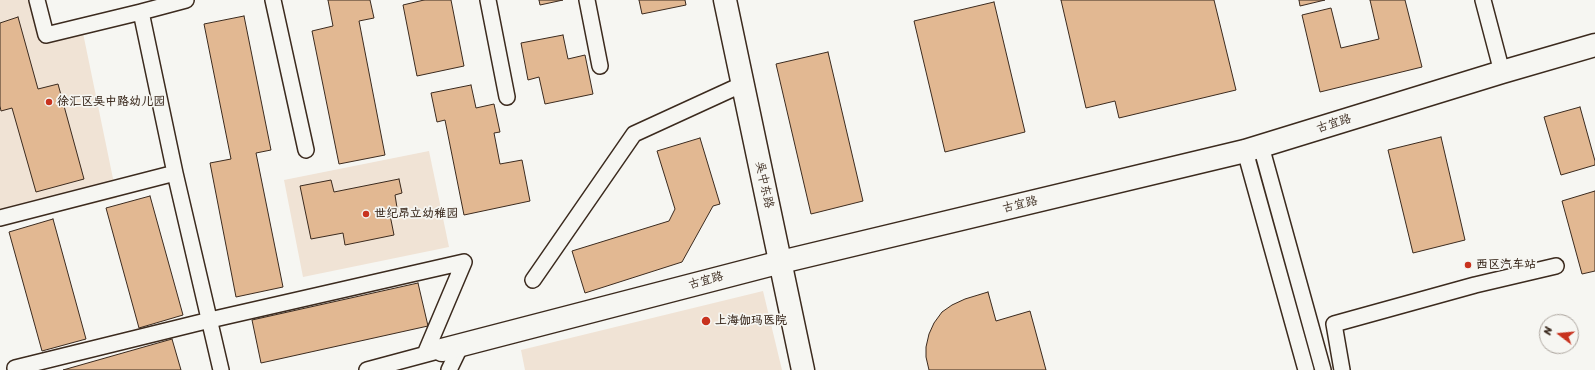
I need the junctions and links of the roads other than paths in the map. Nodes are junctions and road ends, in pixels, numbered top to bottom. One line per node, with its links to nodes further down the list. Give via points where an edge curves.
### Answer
1 (37, 0): 8 (lane, via 46,35)
2 (186, 0): 8 (lane)
3 (273, 0): 15 (lane)
4 (488, 0): 13 (lane)
5 (587, 0): 10 (lane)
6 (725, 0): 12 (street, 吴中东路)
7 (1483, 0): 11 (lane)
8 (141, 12): 16 (lane)
9 (1595, 46): 11 (street, 古宜路)
10 (600, 66)
11 (1502, 72): 14 (street, 古宜路)
12 (743, 84): 18 (street, 吴中东路); 20 (lane, via 634,134)
13 (508, 97)
14 (1253, 148): 18 (street, 古宜路); 28 (lane); 29 (lane)
15 (306, 150)
16 (176, 173): 17 (lane); 21 (lane)
17 (0, 218)
18 (781, 262): 22 (street, 古宜路); 27 (street, 吴中东路)
19 (1556, 266): 30 (lane, via 1474,285 1334,324)
20 (533, 280)
21 (210, 320): 22 (lane, via 464,262); 23 (lane); 24 (lane)
22 (443, 350): 25 (lane); 26 (lane)
23 (15, 368)
24 (221, 370)
25 (367, 370)
26 (449, 370)
27 (803, 370)
28 (1306, 370)
29 (1323, 370)
30 (1342, 370)

